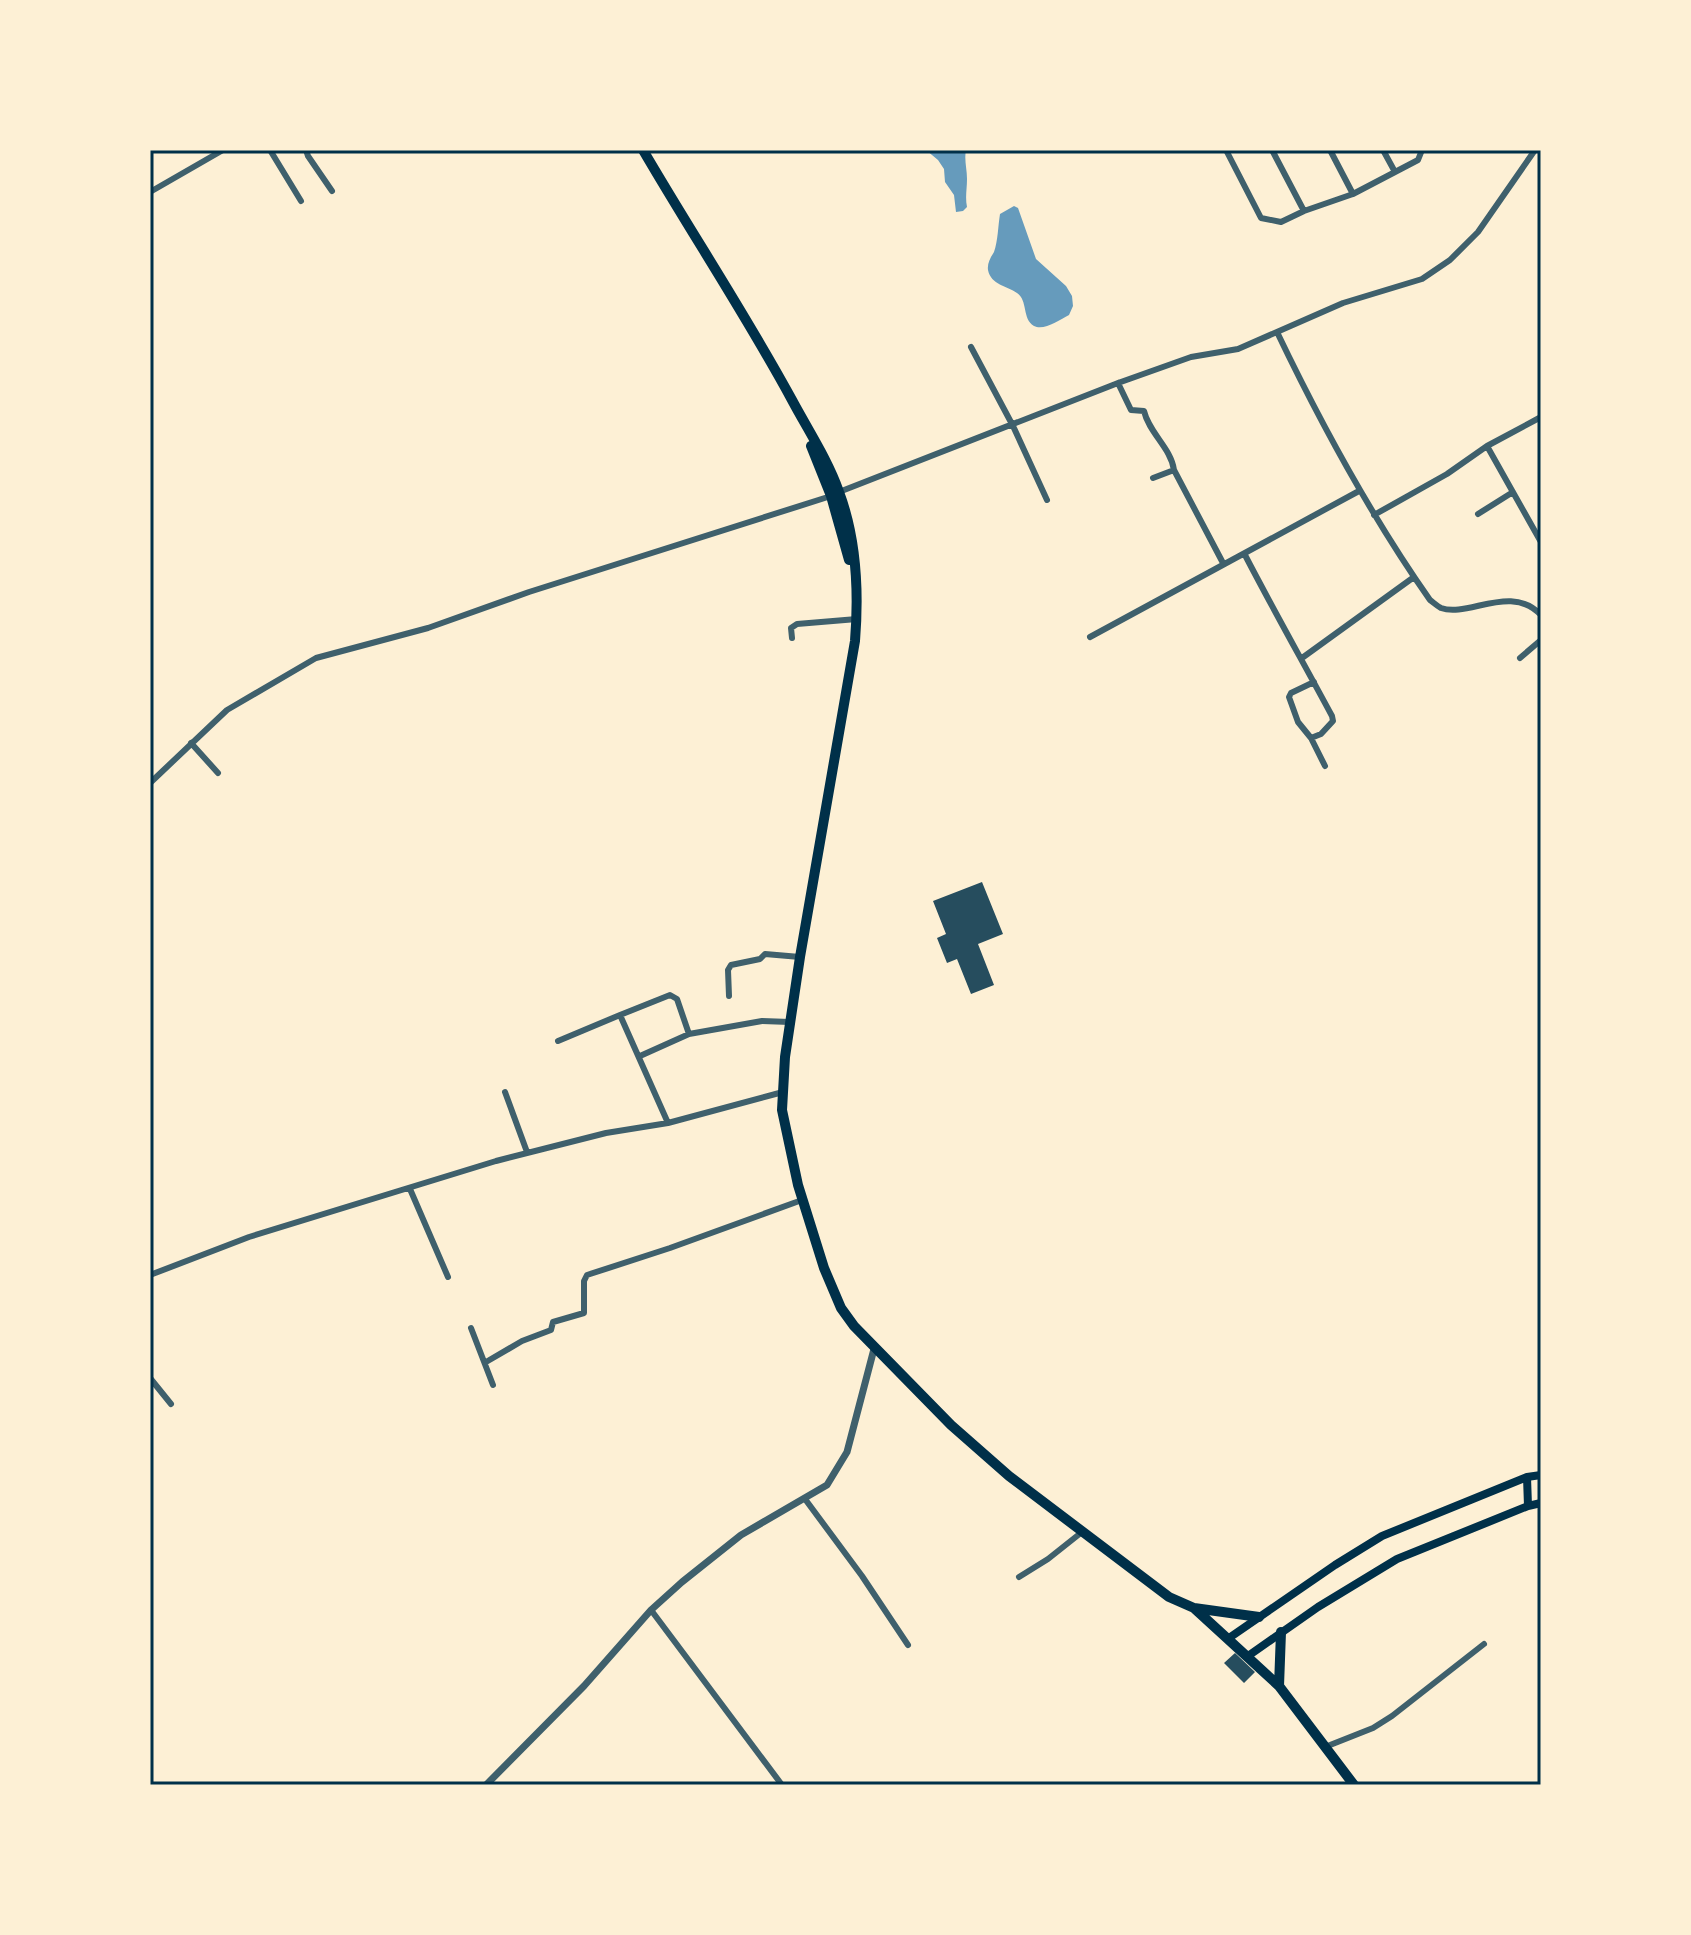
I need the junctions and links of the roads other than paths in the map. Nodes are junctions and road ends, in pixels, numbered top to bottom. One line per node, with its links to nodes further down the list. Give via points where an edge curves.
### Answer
1 (223, 150): 13 (street)
2 (270, 150): 15 (street)
3 (306, 150): 12 (street)
4 (643, 150): 27 (highway, via 797,409)
5 (1226, 150): 16 (street, via 1261,218 1281,222)
6 (1272, 150): 16 (street)
7 (1330, 150): 14 (street)
8 (1383, 150): 11 (street)
9 (1422, 150): 11 (street, via 1418,160)
10 (1535, 150): 17 (street, via 1478,232 1450,260 1422,279 1343,303)
11 (1395, 172): 14 (street)
12 (332, 191)
13 (150, 192)
14 (1353, 194): 16 (street)
15 (301, 201)
16 (1304, 211)
17 (1277, 332): 19 (street, via 1238,349 1191,357); 25 (street)
18 (971, 347): 21 (street)
19 (1118, 383): 21 (street); 23 (street, via 1131,410 1144,411)
20 (1541, 417): 22 (street)
21 (1013, 426): 27 (street); 28 (street)
22 (1487, 446): 26 (street); 30 (street)
23 (1174, 470): 24 (street); 33 (street)
24 (1153, 478)
25 (1359, 491): 30 (street); 32 (street)
26 (1513, 492): 29 (street); 31 (street)
27 (835, 494): 38 (highway, via 858,588); 46 (street, via 428,628 316,658 227,710)
28 (1047, 500)
29 (1478, 514)
30 (1374, 515): 34 (street)
31 (1541, 542)
32 (1245, 555): 33 (street); 42 (street)
33 (1223, 563): 39 (street)
34 (1414, 577): 36 (street, via 1442,609 1488,602); 42 (street)
35 (1541, 600): 36 (street)
36 (1533, 607): 37 (street)
37 (1541, 615)
38 (857, 619): 40 (street, via 797,624 791,628); 50 (highway)
39 (1090, 637)
40 (792, 638)
41 (1541, 640): 43 (street)
42 (1302, 658): 44 (street)
43 (1520, 658)
44 (1314, 682): 45 (street, via 1333,721); 45 (street, via 1289,697)
45 (1311, 738): 47 (street)
46 (191, 743): 48 (street); 49 (street)
47 (1325, 766)
48 (218, 773)
49 (150, 783)
50 (800, 957): 51 (street, via 765,954 731,965); 53 (highway)
51 (729, 996)
52 (620, 1015): 54 (street, via 670,995 677,999); 55 (street); 56 (street)
53 (790, 1022): 54 (street, via 762,1021); 58 (highway)
54 (689, 1034): 56 (street)
55 (558, 1041)
56 (640, 1056): 59 (street)
57 (505, 1092): 60 (street)
58 (784, 1092): 59 (street); 62 (highway, via 782,1110)
59 (668, 1123): 60 (street)
60 (527, 1152): 61 (street)
61 (410, 1189): 63 (street, via 249,1237); 64 (street)
62 (802, 1200): 66 (highway, via 841,1308); 67 (street, via 587,1275 584,1313 553,1322 550,1331)
63 (150, 1275)
64 (448, 1277)
65 (471, 1328): 67 (street)
66 (874, 1349): 73 (street, via 847,1452 827,1485); 76 (highway, via 951,1425)
67 (486, 1362): 69 (street)
68 (150, 1378): 70 (street)
69 (493, 1385)
70 (171, 1404)
71 (1541, 1475): 72 (main road)
72 (1527, 1477): 75 (main road); 80 (main road, via 1382,1536)
73 (805, 1499): 79 (street, via 741,1535); 84 (street)
74 (1541, 1503): 75 (main road)
75 (1528, 1506): 81 (main road, via 1397,1559)
76 (1082, 1532): 77 (street); 78 (highway, via 1169,1597)
77 (1019, 1577)
78 (1194, 1608): 80 (highway); 82 (highway)
79 (651, 1610): 88 (street); 89 (street)
80 (1259, 1617): 82 (main road)
81 (1281, 1632): 85 (main road); 86 (highway)
82 (1229, 1638): 85 (highway)
83 (1484, 1644): 87 (street, via 1392,1716)
84 (908, 1645)
85 (1248, 1656): 86 (highway)
86 (1279, 1686): 87 (highway)
87 (1325, 1747): 90 (highway)
88 (486, 1785)
89 (782, 1785)
90 (1354, 1785)

